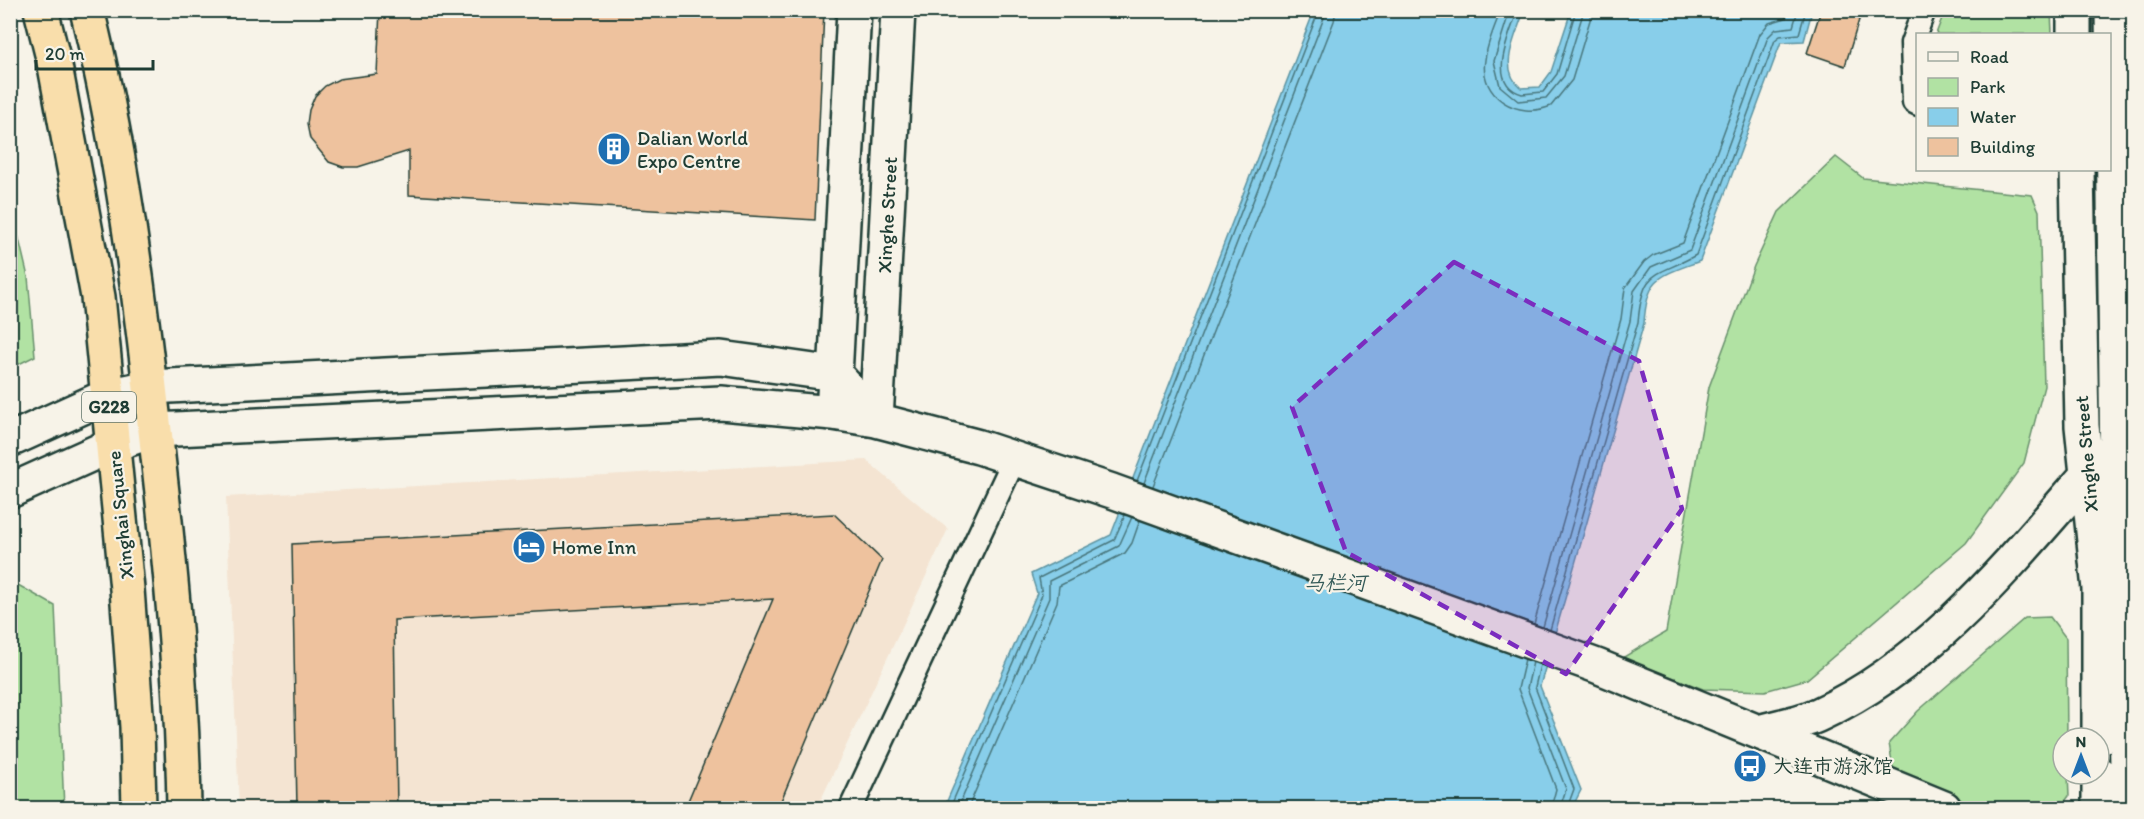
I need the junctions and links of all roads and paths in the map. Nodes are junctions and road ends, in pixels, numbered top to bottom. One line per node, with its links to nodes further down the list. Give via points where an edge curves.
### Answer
1 (41, 10): 14 (highway, Xinghai Square / G228, via 98,297)
2 (87, 10): 13 (highway, G228, via 99,57 137,281)
3 (854, 10): 12 (street)
4 (897, 10): 16 (street, Xinghe Street)
5 (1924, 10): 9 (lane, via 1912,43)
6 (2074, 10): 8 (street)
7 (2112, 10): 10 (street, Xinghe Street)
8 (2074, 33)
9 (1916, 103)
10 (2112, 139): 21 (street, Xinghe Street)
11 (2077, 171): 21 (street, Xinghe Street, via 2082,426)
12 (835, 374): 13 (street, via 721,358); 15 (street); 16 (street)
13 (150, 387): 14 (street); 17 (highway, G228)
14 (107, 396): 18 (street); 19 (highway, Xinghai Square / G228)
15 (833, 413): 16 (street); 17 (street, via 721,404)
16 (876, 420): 20 (street)
17 (155, 430): 19 (street); 27 (highway, G228, via 174,588)
18 (10, 440)
19 (112, 445): 22 (street); 26 (highway, Xinghai Square / G228, via 128,601)
20 (1014, 460): 24 (street, via 1112,491 1597,666); 28 (lane)
21 (2102, 476): 23 (street, Xinghe Street); 24 (street, via 1932,640 1879,682 1819,715); 31 (street, Xinghe Street, via 2123,588)
22 (10, 491)
23 (2099, 726)
24 (1759, 732): 29 (street)
25 (2099, 786): 30 (street)
26 (140, 808)
27 (184, 808)
28 (851, 808)
29 (1944, 808)
30 (2099, 808)
31 (2128, 808)

